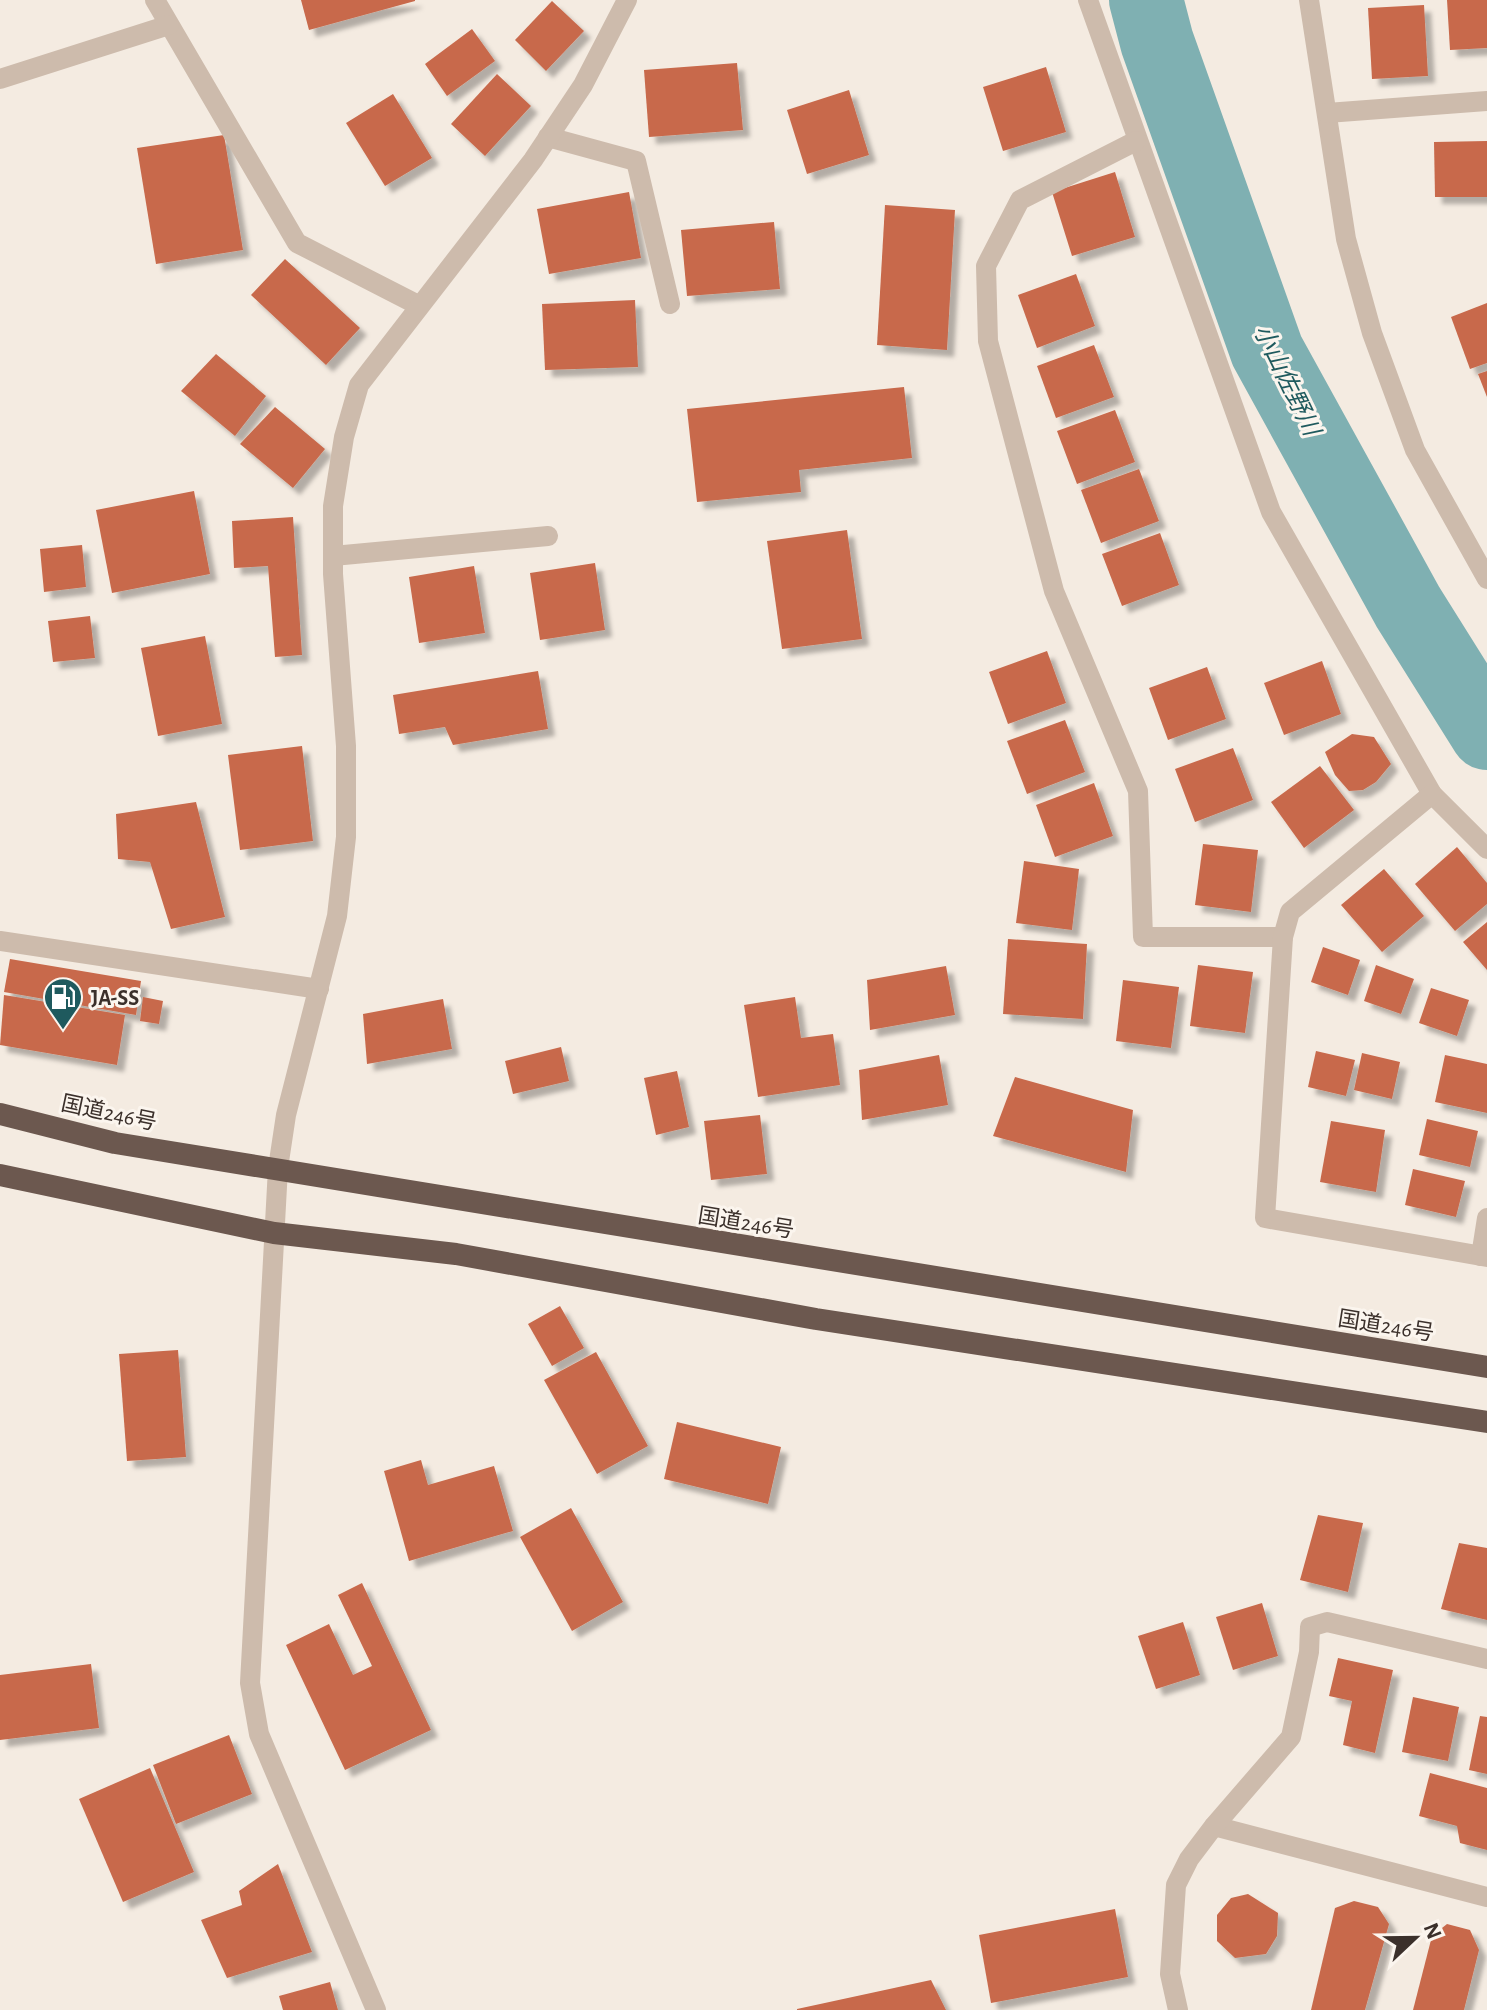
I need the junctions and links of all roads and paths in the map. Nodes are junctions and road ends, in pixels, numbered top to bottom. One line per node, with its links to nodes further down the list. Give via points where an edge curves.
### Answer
1 (155, 0): 5 (street)
2 (627, 0): 9 (street, via 583,85)
3 (1088, 0): 10 (street)
4 (1309, 0): 8 (street)
5 (169, 25): 6 (street); 12 (street, via 297,243)
6 (0, 79)
7 (1487, 101): 8 (street)
8 (1327, 113): 15 (street, via 1346,239 1372,333 1415,450)
9 (548, 137): 11 (street, via 636,161); 12 (street)
10 (1136, 141): 16 (street, via 1271,512); 18 (street, via 1020,200 986,266 988,341 1054,591 1138,791 1143,937)
11 (670, 304)
12 (418, 305): 14 (street, via 359,385 333,506)
13 (548, 536): 14 (street)
14 (333, 556): 20 (street, via 346,746 346,837 337,916)
15 (1487, 579)
16 (1432, 794): 17 (street); 18 (street, via 1290,912)
17 (1487, 849)
18 (1283, 937): 26 (street, via 1265,1218)
19 (0, 941): 20 (street)
20 (319, 989): 22 (street, via 286,1115)
21 (0, 1114): 22 (highway, 国道246号, via 115,1143)
22 (278, 1168): 25 (street); 27 (highway, 国道246号)
23 (0, 1175): 25 (highway)
24 (1487, 1218): 26 (street)
25 (274, 1233): 28 (highway, via 456,1254 816,1319); 32 (street, via 250,1683 259,1734)
26 (1484, 1256)
27 (1487, 1367)
28 (1487, 1422)
29 (1487, 1659): 30 (street, via 1327,1622 1310,1627 1291,1737)
30 (1214, 1826): 31 (street); 33 (street, via 1176,1885 1170,1974)
31 (1487, 1897)
32 (376, 2010)
33 (1178, 2010)

